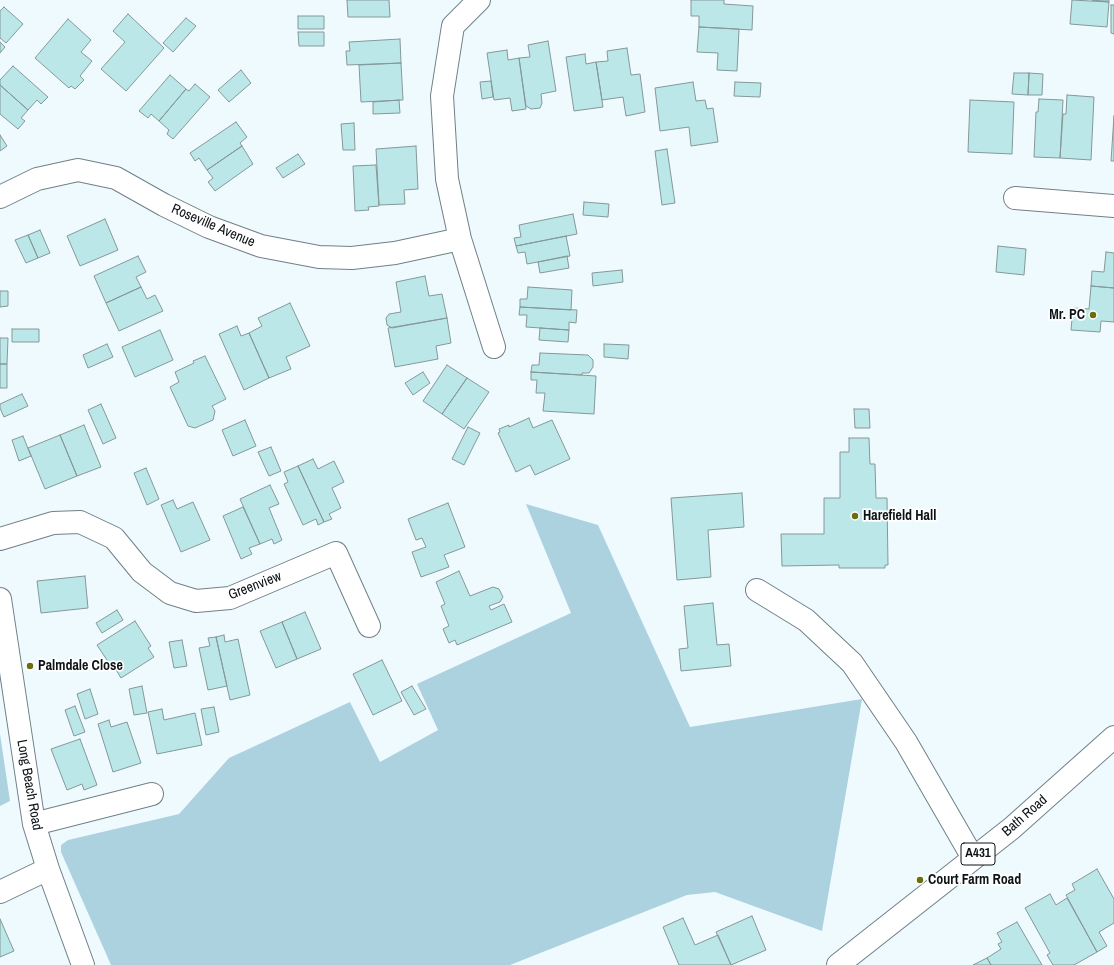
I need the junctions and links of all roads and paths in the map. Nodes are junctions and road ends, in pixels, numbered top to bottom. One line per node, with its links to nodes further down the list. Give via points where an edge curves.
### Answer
1 (478, 0): 5 (street, via 453,26 442,96 447,179)
2 (0, 197): 5 (street, Roseville Avenue, via 37,179 78,170 116,178 209,227 260,246 319,257 352,258 396,253)
3 (1015, 198): 4 (street)
4 (1114, 206)
5 (460, 239): 6 (street)
6 (494, 347)
7 (0, 538): 10 (street, Greenview, via 53,523 80,522 114,538 142,572 170,593 196,601 230,598 336,553)
8 (757, 590): 15 (street, via 806,620 852,663 906,742)
9 (0, 599): 11 (street, Long Beach Road)
10 (369, 626)
11 (7, 696): 14 (street, Long Beach Road)
12 (1114, 737): 15 (street, Bath Road / A431, via 1012,828)
13 (152, 794): 14 (street)
14 (34, 824): 16 (street, Long Beach Road)
15 (973, 858): 19 (street, Bath Road / A431)
16 (48, 869): 17 (street); 18 (street, Long Beach Road)
17 (0, 892)
18 (83, 965)
19 (838, 965)

